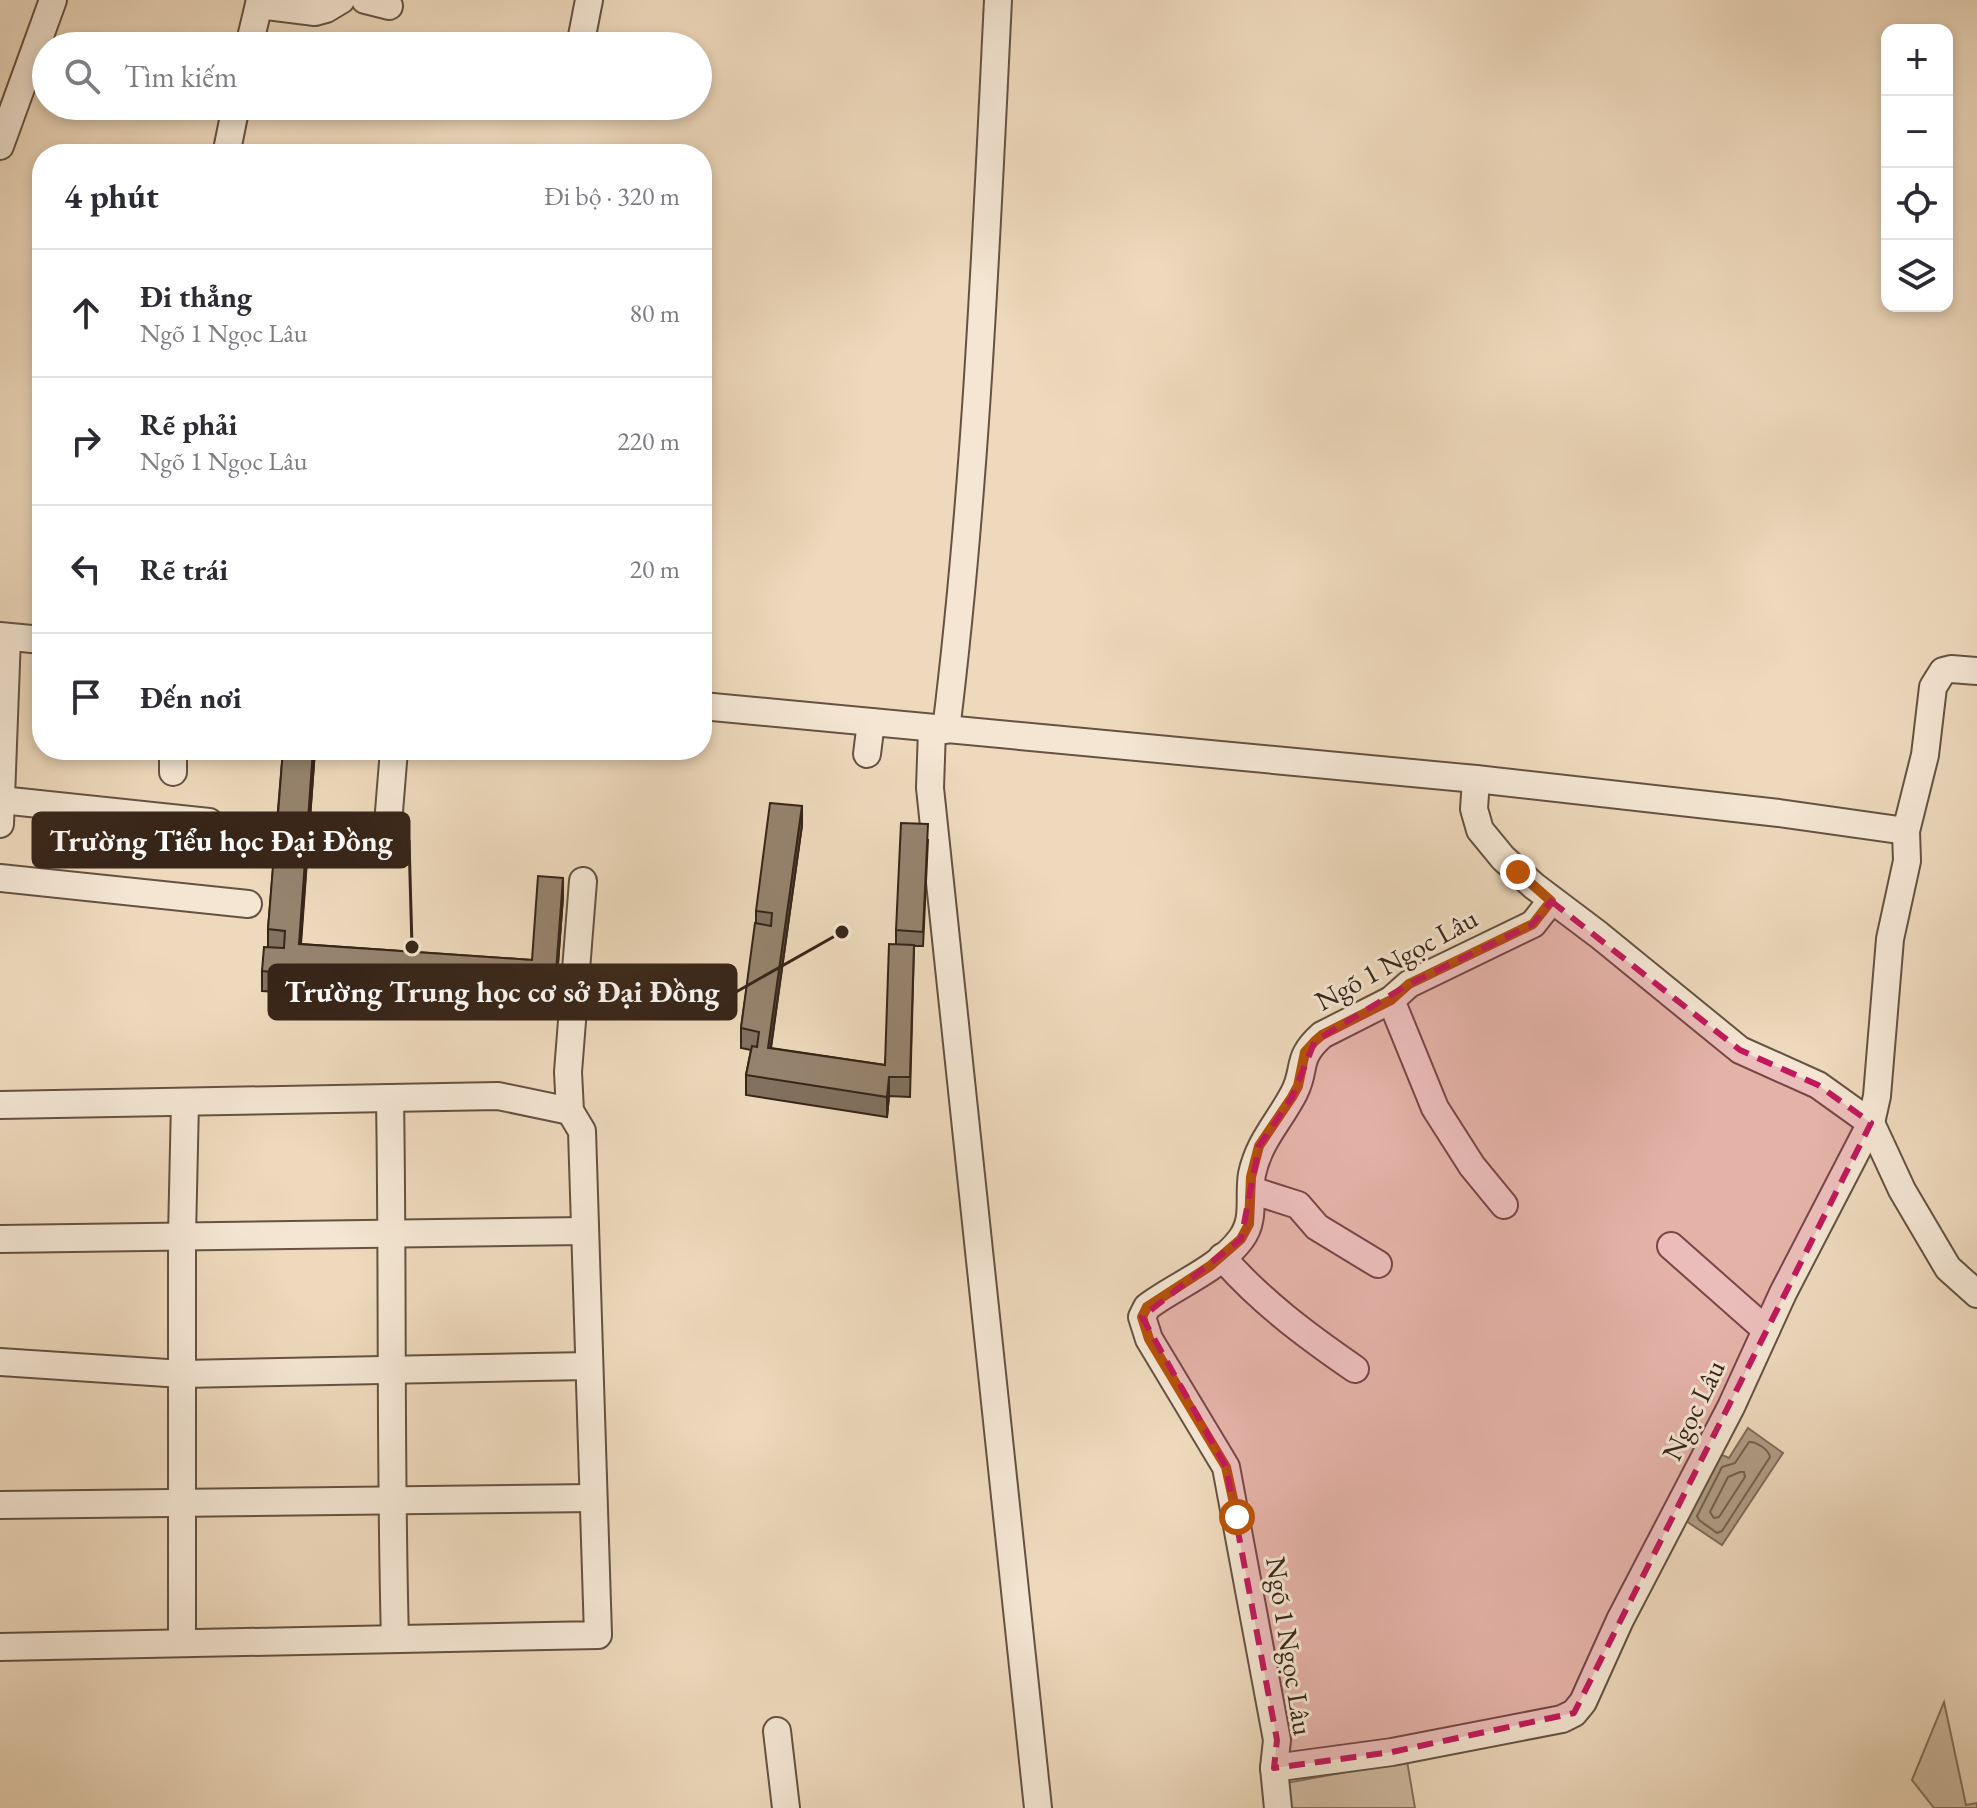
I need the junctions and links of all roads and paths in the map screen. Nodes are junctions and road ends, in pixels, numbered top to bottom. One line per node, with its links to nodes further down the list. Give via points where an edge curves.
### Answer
1 (53, 0): 6 (street)
2 (341, 0): 5 (street, via 315,12)
3 (589, 0): 8 (street)
4 (998, 0): 18 (street, via 960,623)
5 (260, 2): 7 (street)
6 (41, 32)
7 (252, 32)
8 (583, 32)
9 (32, 58): 12 (street)
10 (233, 120): 11 (street)
11 (228, 144)
12 (0, 146)
13 (4, 636): 14 (street); 22 (street)
14 (32, 639)
15 (1977, 671): 25 (street, Ngọc Lâu, via 1943,671 1933,687 1925,755)
16 (712, 707): 17 (street)
17 (871, 722): 18 (street); 19 (street)
18 (939, 729): 21 (street); 63 (street, via 930,788)
19 (867, 754)
20 (393, 760): 26 (street)
21 (1476, 779): 25 (street); 29 (street, via 1475,816 1485,837)
22 (1, 800): 23 (street); 24 (street)
23 (209, 822)
24 (0, 824)
25 (1906, 831): 36 (street, Ngọc Lâu, via 1907,861 1890,939)
26 (387, 836)
27 (0, 878): 30 (street)
28 (583, 881): 35 (street, via 568,1072)
29 (1551, 901): 31 (street, Ngõ 1 Ngọc Lâu, via 1533,924 1409,984); 36 (street, via 1740,1050 1818,1085)
30 (248, 904)
31 (1391, 1000): 37 (street, Ngõ 1 Ngọc Lâu, via 1322,1035 1305,1052 1298,1086 1259,1146); 38 (street, via 1435,1108)
32 (390, 1098): 33 (street); 35 (street, via 498,1096); 40 (street)
33 (185, 1102): 34 (street); 41 (street)
34 (0, 1105)
35 (570, 1111): 39 (street, via 582,1131)
36 (1871, 1123): 46 (street, via 1902,1190 1948,1268); 47 (street, Ngọc Lâu)
37 (1251, 1190): 44 (street, Ngõ 1 Ngọc Lâu, via 1249,1224); 45 (street, via 1298,1205 1319,1228)
38 (1504, 1205)
39 (585, 1231): 40 (street); 49 (street)
40 (393, 1234): 41 (street); 50 (street)
41 (182, 1236): 42 (street); 52 (street)
42 (0, 1239)
43 (1671, 1246): 47 (street)
44 (1222, 1257): 51 (street, via 1263,1300); 61 (street, Ngõ 1 Ngọc Lâu, via 1167,1292 1142,1317 1149,1339 1226,1467 1277,1740)
45 (1378, 1264)
46 (1977, 1294)
47 (1766, 1330): 61 (street, Ngọc Lâu, via 1574,1713 1392,1752)
48 (0, 1362): 52 (street)
49 (589, 1366): 50 (street); 53 (street)
50 (390, 1369): 52 (street); 54 (street)
51 (1355, 1369)
52 (182, 1374): 55 (street)
53 (593, 1498): 54 (street); 57 (street, via 598,1635)
54 (391, 1501): 55 (street); 57 (street)
55 (182, 1503): 56 (street); 58 (street)
56 (0, 1505)
57 (395, 1639): 58 (street)
58 (182, 1643): 59 (street)
59 (0, 1647)
60 (777, 1731): 62 (street)
61 (1274, 1768): 64 (street)
62 (786, 1808)
63 (1038, 1808)
64 (1278, 1808)

